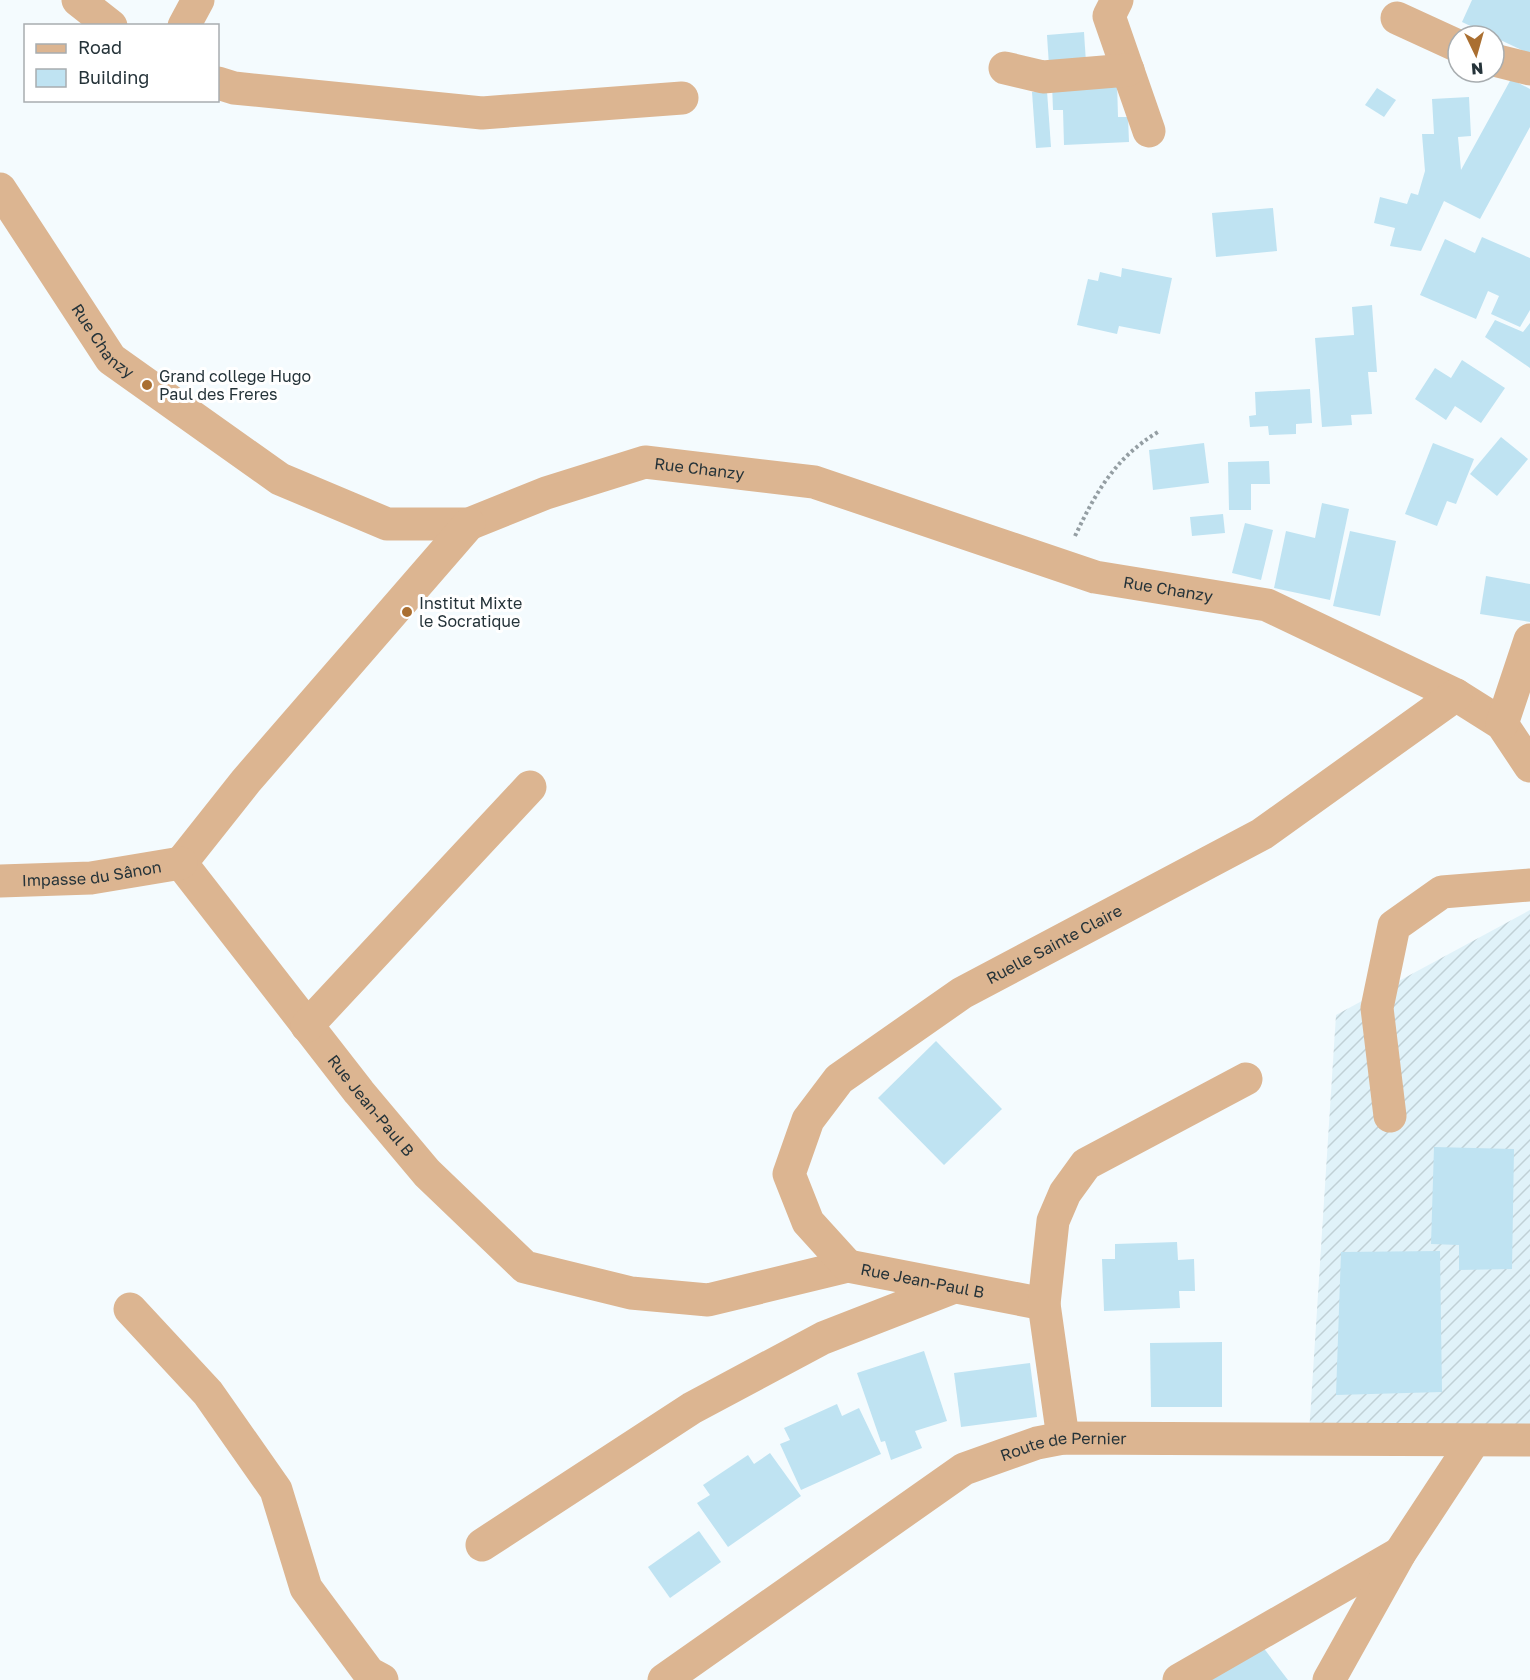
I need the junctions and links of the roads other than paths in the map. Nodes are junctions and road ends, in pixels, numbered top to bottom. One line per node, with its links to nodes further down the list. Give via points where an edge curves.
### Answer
1 (78, 0): 5 (street)
2 (198, 0): 6 (street)
3 (1117, 0): 11 (street, via 1109,16)
4 (1397, 18): 7 (street)
5 (108, 24)
6 (185, 24)
7 (1446, 40)
8 (1506, 63): 10 (street)
9 (1005, 68): 11 (street, via 1043,77)
10 (1530, 69)
11 (1128, 70): 14 (street)
12 (219, 83): 13 (street, via 482,113)
13 (682, 98)
14 (1149, 131)
15 (0, 189): 16 (street, Rue Chanzy, via 111,359 120,366 280,479 387,524)
16 (469, 524): 18 (street, Rue Chanzy, via 546,493 645,462 814,482 1095,577 1267,605); 22 (street, via 246,781)
17 (1530, 640): 19 (street)
18 (1456, 695): 19 (street, Rue Chanzy); 28 (street, Ruelle Sainte Claire, via 1262,834 962,993 839,1079 808,1120 789,1174 808,1222)
19 (1502, 724): 20 (street)
20 (1530, 766)
21 (530, 787): 25 (street)
22 (181, 863): 23 (street, Impasse du Sânon, via 91,878); 25 (street, Rue Jean-Paul B)
23 (0, 881)
24 (1530, 885): 27 (street, via 1442,892 1394,926 1377,1008)
25 (307, 1026): 28 (street, Rue Jean-Paul B, via 428,1173 525,1267 631,1293 708,1300)
26 (1246, 1079): 30 (street, via 1086,1164 1065,1193 1053,1221)
27 (1390, 1116)
28 (848, 1266): 29 (street, Rue Jean-Paul B)
29 (954, 1287): 30 (street, Rue Jean-Paul B); 35 (street, via 823,1338 692,1408)
30 (1044, 1304): 32 (street)
31 (130, 1309): 37 (street, via 208,1392 276,1490 306,1588 369,1673)
32 (1063, 1438): 34 (street, Route de Pernier); 38 (street, Route de Pernier, via 964,1469)
33 (1530, 1440): 34 (street, Route de Pernier)
34 (1473, 1442): 36 (street)
35 (482, 1545)
36 (1400, 1553): 39 (street); 40 (street)
37 (382, 1680)
38 (664, 1680)
39 (1179, 1680)
40 (1329, 1680)

